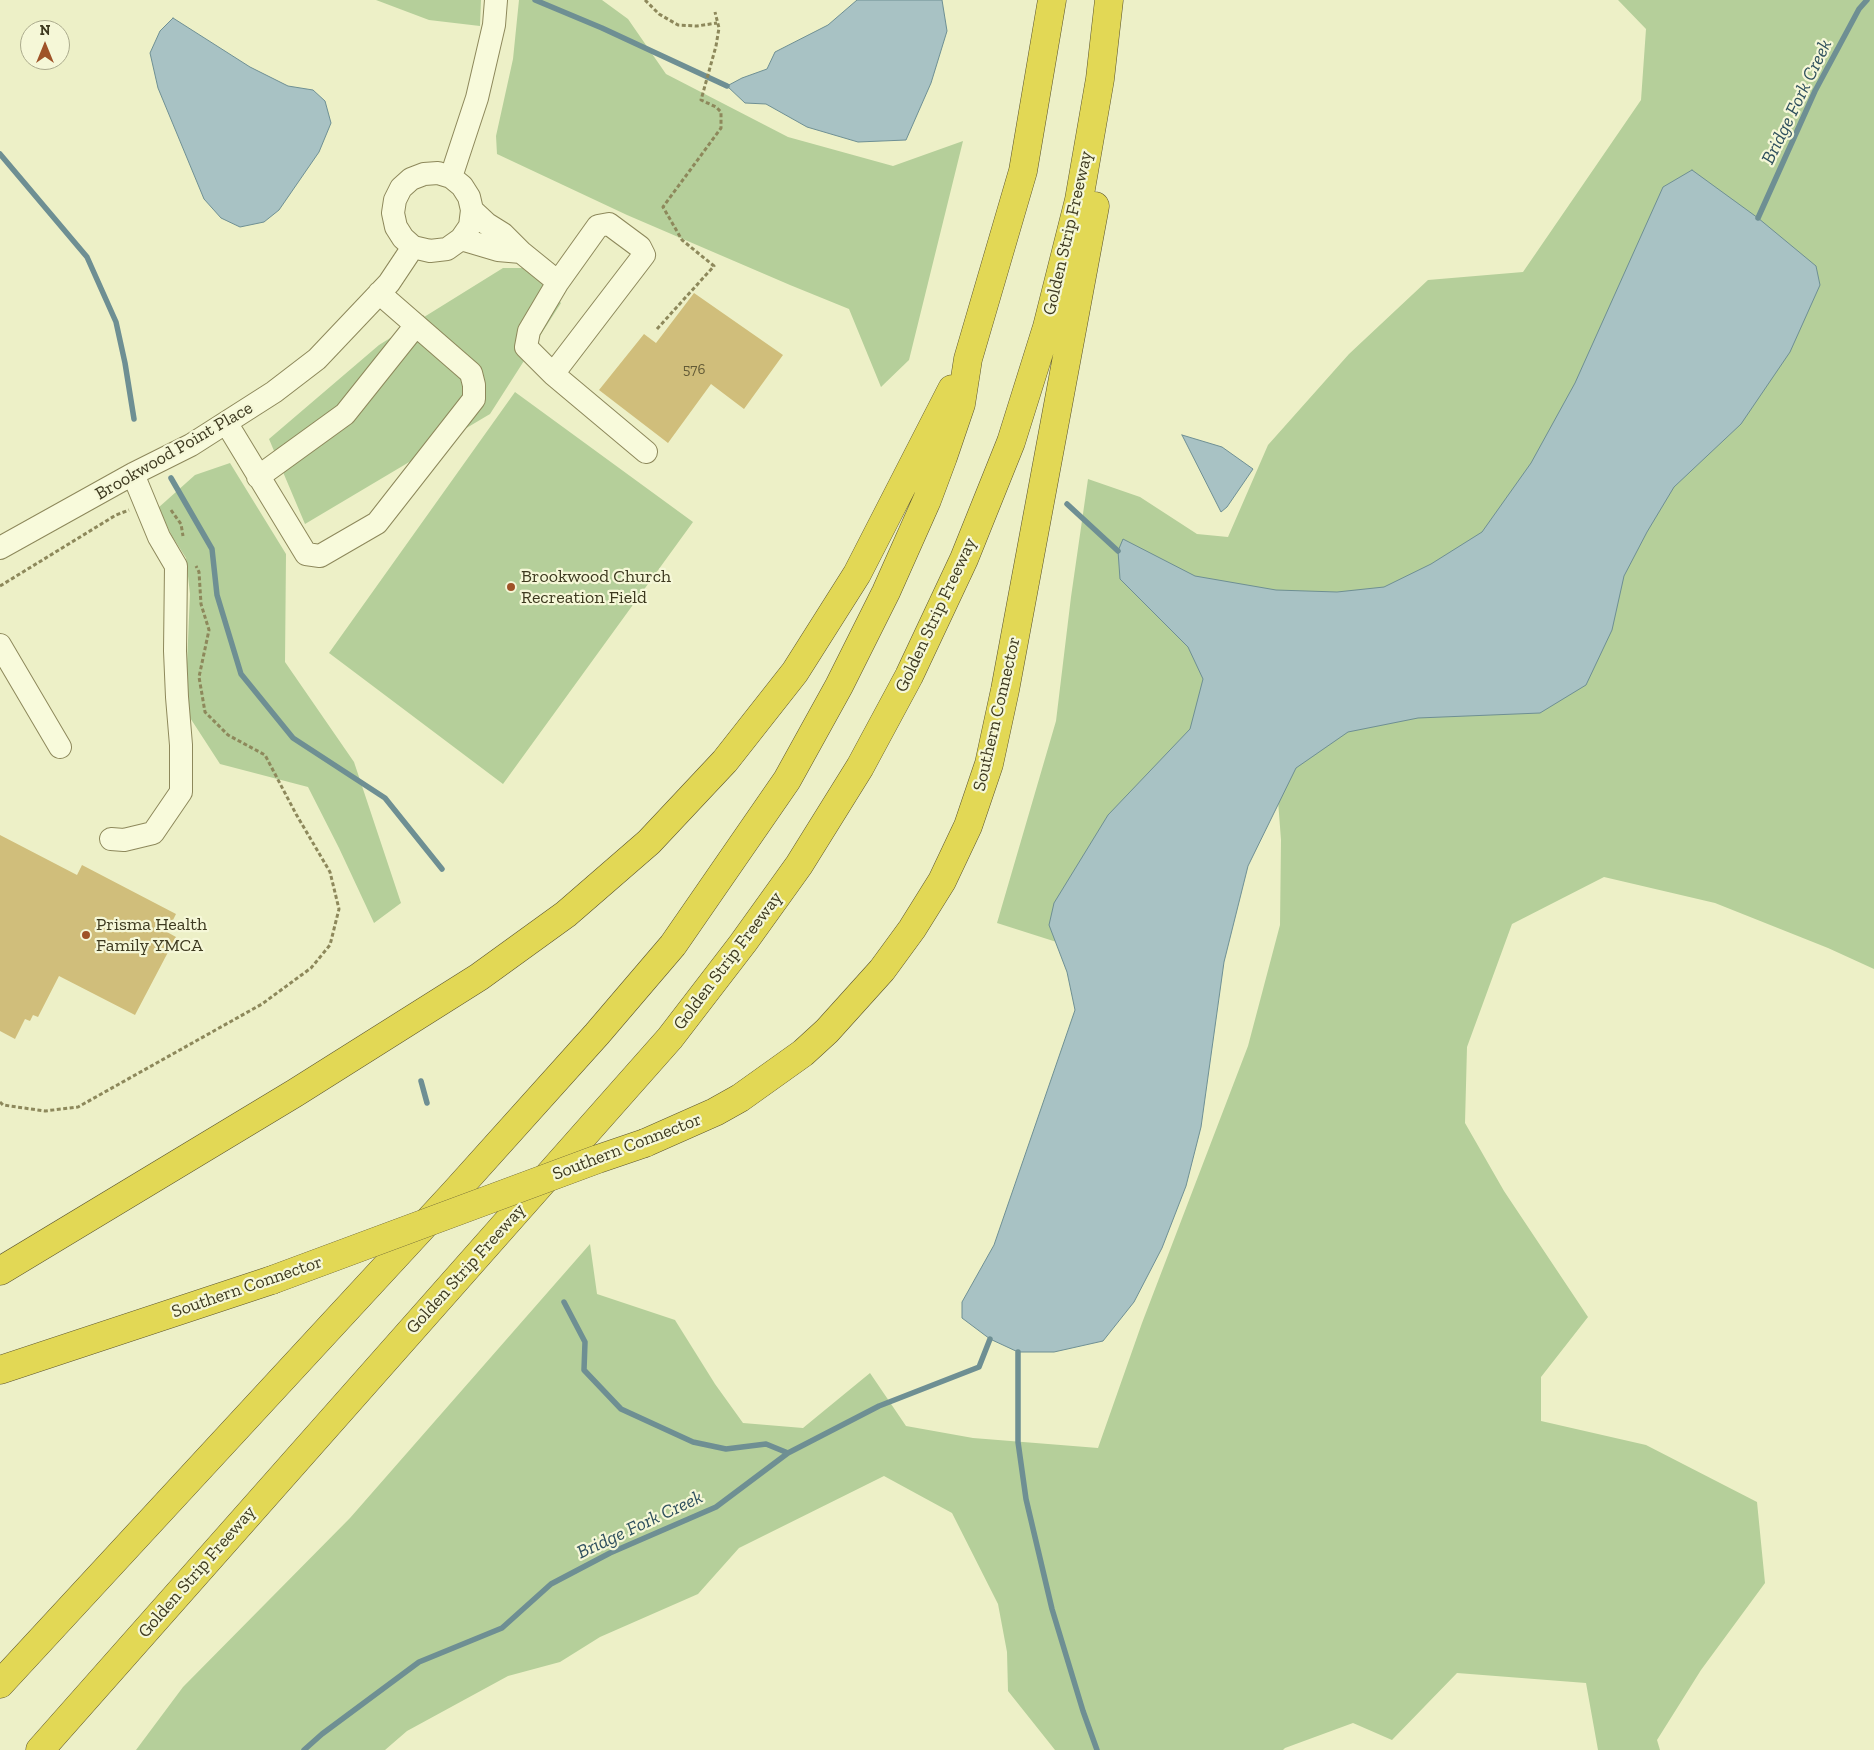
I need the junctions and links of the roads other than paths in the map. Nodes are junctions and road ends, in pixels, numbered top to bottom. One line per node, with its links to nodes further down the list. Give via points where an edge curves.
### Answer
1 (496, 0): 5 (street, via 494,26 477,98)
2 (1052, 0): 13 (highway, via 1023,171)
3 (1109, 0): 26 (highway, Golden Strip Freeway, via 1100,79 1079,200 1047,328 1011,442 964,559 909,676 860,767 793,873 670,1038)
4 (1114, 0): 24 (highway, Southern Connector, bridge, via 1116,73 1080,291 989,764 968,826 942,881 882,970 827,1032 804,1052 740,1098 708,1115 645,1143 272,1280)
5 (451, 177): 6 (street, via 469,197); 8 (street, via 438,173 424,174 401,188 393,214 399,233)
6 (472, 210): 7 (street, via 470,226); 9 (street)
7 (461, 239): 8 (street, via 447,249 430,252); 9 (street, via 498,250)
8 (413, 247): 11 (street, Brookwood Point Place)
9 (521, 252): 10 (street)
10 (558, 282): 14 (street, via 528,331 526,347); 14 (street, via 598,226 609,224 640,247 644,255)
11 (379, 293): 12 (street); 15 (street, Brookwood Point Place, via 317,359)
12 (416, 325): 18 (street, via 345,414); 18 (street, via 471,373 474,399 377,522 320,556 306,554)
13 (968, 359): 23 (highway, via 857,574 795,672 725,761 649,842 566,914 479,977 295,1093); 25 (highway, via 961,404 927,500 840,686 787,780 673,945 461,1184)
14 (552, 374): 16 (street)
15 (227, 424): 17 (street, Brookwood Point Place); 18 (street)
16 (646, 452)
17 (133, 474): 19 (street, Brookwood Point Place); 22 (street, via 159,537 176,566 181,792 153,832 124,840)
18 (258, 477)
19 (0, 548)
20 (0, 645): 21 (street)
21 (60, 747)
22 (111, 839)
23 (0, 1271)
24 (0, 1370)
25 (0, 1684)
26 (40, 1750)

